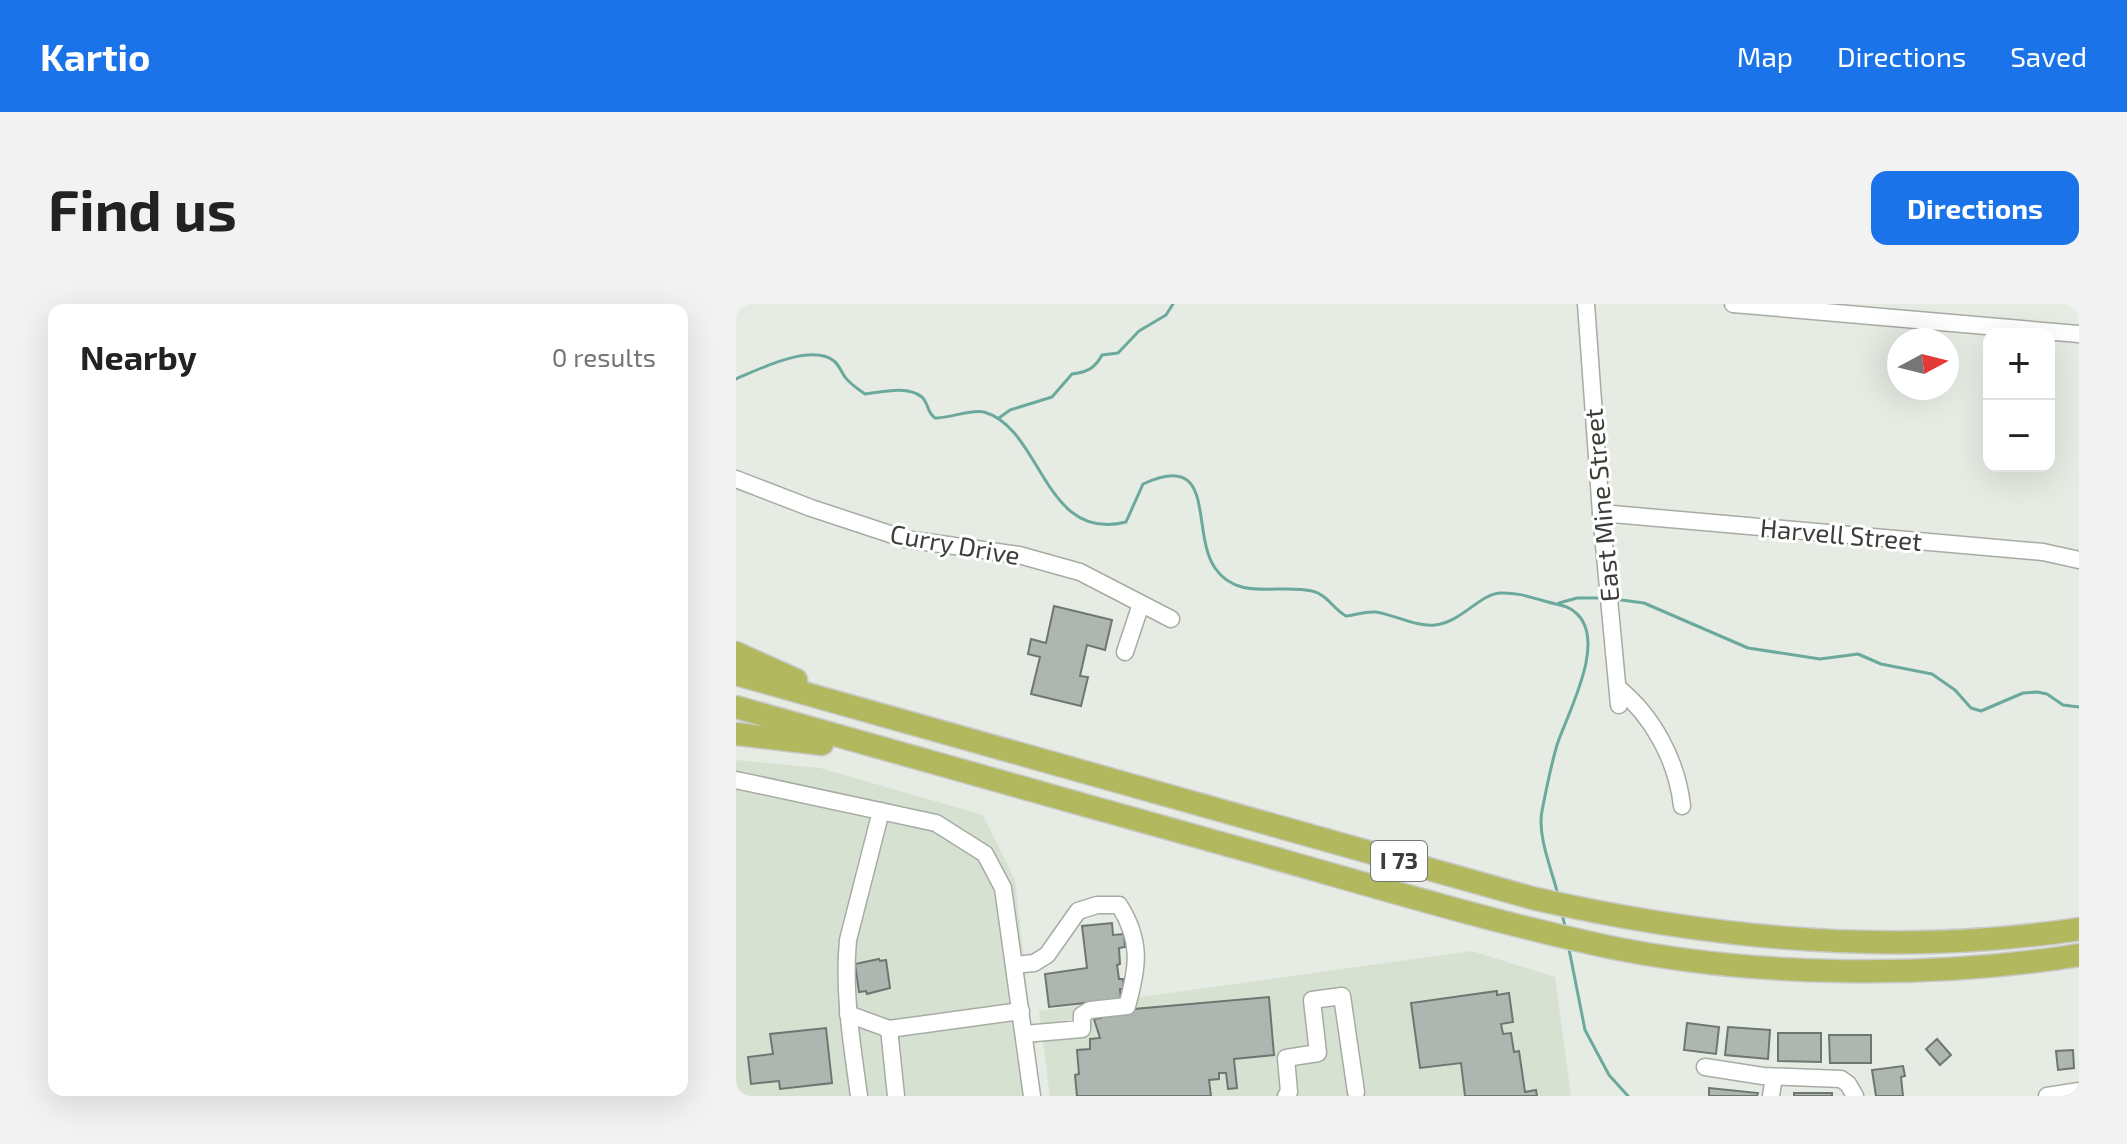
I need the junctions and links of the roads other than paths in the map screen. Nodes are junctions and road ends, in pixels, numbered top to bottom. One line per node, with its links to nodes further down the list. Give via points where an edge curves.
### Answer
1 (1586, 304): 5 (street, East Mine Street)
2 (1742, 304): 3 (street)
3 (2079, 334)
4 (736, 479): 7 (street, Curry Drive, via 905,539 1019,555 1080,572)
5 (1601, 513): 6 (street, Harvell Street, via 2043,552); 17 (street, East Mine Street, via 1619,696 1636,702 1658,735 1676,772)
6 (2079, 560)
7 (1141, 604): 8 (street, Curry Drive); 9 (street)
8 (1171, 619)
9 (1125, 652)
10 (736, 653): 13 (highway)
11 (736, 674): 13 (highway, I 73)
12 (736, 707): 15 (highway, I 73)
13 (854, 708): 19 (highway, I 73, via 1613,917 1770,938 1849,942 1923,943)
14 (736, 734): 15 (highway)
15 (877, 747): 20 (highway, I 73, via 1604,946 1709,961 1829,969 1998,966)
16 (736, 780): 18 (street)
17 (1682, 806)
18 (881, 811): 21 (street, via 936,823 985,854 1003,888); 23 (street, via 848,940)
19 (2079, 929)
20 (2079, 955)
21 (1014, 965): 22 (street); 25 (street, via 1047,955 1078,911 1097,905 1119,905 1133,932 1137,960 1127,1006 1090,1010 1082,1015 1082,1029)
22 (1021, 1011): 24 (street); 25 (street)
23 (848, 1014): 24 (street); 30 (street)
24 (889, 1029): 31 (street)
25 (1024, 1034): 32 (street)
26 (1705, 1067): 27 (street)
27 (1774, 1077): 34 (street); 35 (street, via 1841,1079)
28 (2079, 1091): 36 (street)
29 (1356, 1092): 33 (street, via 1342,996 1312,1000 1318,1053 1286,1058)
30 (859, 1096)
31 (896, 1096)
32 (1032, 1096)
33 (1286, 1096)
34 (1771, 1096)
35 (1855, 1096)
36 (2047, 1096)

